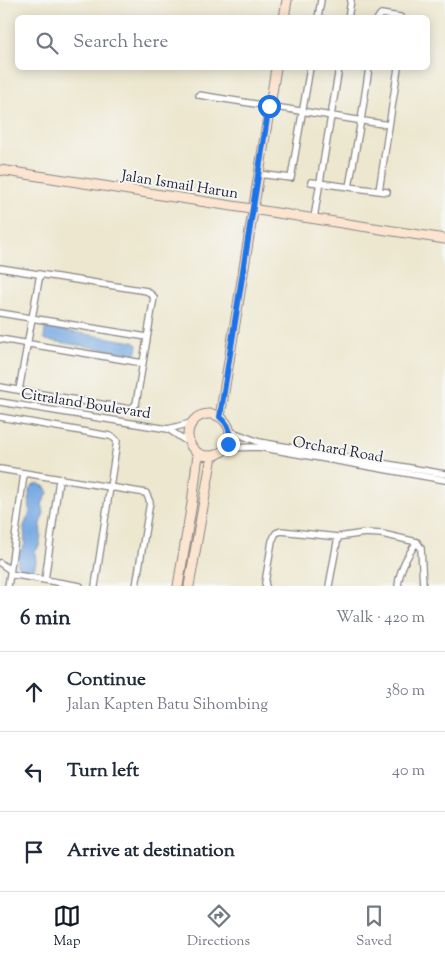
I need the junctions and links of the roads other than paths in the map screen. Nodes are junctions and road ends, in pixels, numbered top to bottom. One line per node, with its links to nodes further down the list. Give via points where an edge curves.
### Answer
1 (287, 0): 4 (street)
2 (321, 0): 5 (street)
3 (351, 0): 6 (street)
4 (284, 15)
5 (318, 15)
6 (348, 15)
7 (276, 70): 13 (street)
8 (310, 70): 14 (street)
9 (339, 70): 15 (street)
10 (369, 70): 16 (street)
11 (398, 70): 17 (street)
12 (199, 95): 13 (street)
13 (269, 106): 14 (street); 19 (street)
14 (303, 111): 15 (street); 19 (street, via 291,178)
15 (331, 116): 16 (street); 21 (street)
16 (361, 120): 17 (street); 22 (street)
17 (389, 124): 23 (street)
18 (0, 170): 25 (street, Jalan Ismail Harun)
19 (258, 174): 25 (street)
20 (311, 182): 21 (street)
21 (320, 183): 22 (street); 26 (street)
22 (349, 187): 23 (street)
23 (379, 191): 24 (street)
24 (387, 192)
25 (252, 208): 26 (street, Jalan Ismail Harun); 40 (street)
26 (314, 218): 27 (street, Jalan Ismail Harun)
27 (445, 239)
28 (0, 268): 29 (street)
29 (40, 274): 31 (street); 32 (street, via 151,293 154,297)
30 (0, 313): 31 (street)
31 (32, 318): 32 (street); 34 (street)
32 (147, 337): 35 (street)
33 (0, 338): 34 (street)
34 (27, 343): 35 (street); 37 (street)
35 (143, 363): 37 (street, via 136,404 130,409)
36 (0, 387): 37 (street)
37 (19, 390)
38 (0, 402): 42 (street, Citraland Boulevard)
39 (0, 417): 53 (street, via 114,438 117,446)
40 (220, 417): 41 (street, via 204,414); 43 (street)
41 (191, 423): 42 (street, Citraland Boulevard); 44 (street)
42 (168, 429): 44 (street, Citraland Boulevard)
43 (230, 431): 45 (street); 50 (street, Orchard Road, via 259,442)
44 (189, 443): 46 (street)
45 (226, 448): 47 (street); 52 (street, Orchard Road, via 258,447)
46 (198, 454): 47 (street); 63 (street)
47 (212, 456): 64 (street)
48 (0, 469): 49 (street)
49 (24, 474): 51 (street); 57 (street)
50 (445, 474)
51 (59, 480): 53 (street); 58 (street)
52 (445, 480)
53 (109, 488): 61 (street); 62 (street, via 146,493 150,502)
54 (338, 537): 55 (street, via 382,534); 65 (street, via 276,533 270,550); 66 (street)
55 (417, 542): 67 (street, via 405,558); 68 (street, via 421,548)
56 (0, 563): 57 (street)
57 (10, 572): 58 (street); 59 (street)
58 (45, 580): 60 (street)
59 (8, 586)
60 (80, 586)
61 (95, 586)
62 (136, 586)
63 (178, 586)
64 (189, 586)
65 (266, 586)
66 (329, 586)
67 (398, 586)
68 (423, 586)

